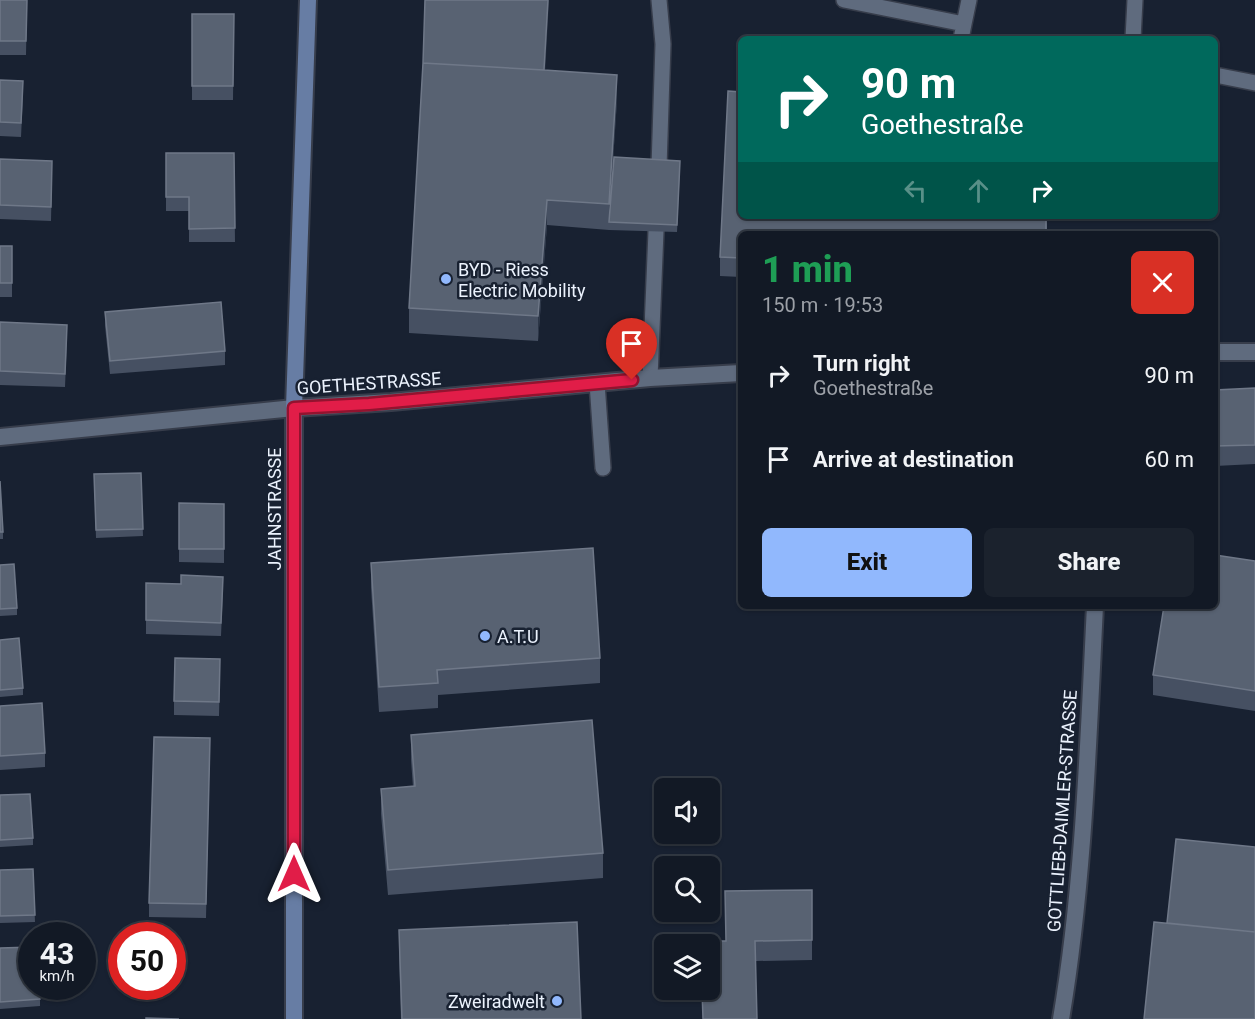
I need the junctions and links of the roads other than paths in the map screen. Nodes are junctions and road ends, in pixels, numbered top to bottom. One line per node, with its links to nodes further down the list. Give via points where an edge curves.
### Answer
1 (308, 0): 17 (main road, JAHNSTRASSE)
2 (659, 0): 10 (lane, via 663,44)
3 (844, 0): 6 (lane)
4 (969, 0): 6 (lane)
5 (1135, 0): 7 (lane)
6 (962, 32)
7 (1133, 36)
8 (1218, 76): 9 (lane)
9 (1255, 83)
10 (658, 167)
11 (656, 231): 15 (lane)
12 (1218, 352): 13 (street)
13 (1255, 352)
14 (738, 373): 15 (street, GOETHESTRASSE)
15 (650, 378): 16 (street, GOETHESTRASSE)
16 (597, 383): 17 (street, GOETHESTRASSE); 19 (lane)
17 (294, 408): 18 (street, GOETHESTRASSE); 21 (main road, JAHNSTRASSE)
18 (0, 437)
19 (603, 468)
20 (1095, 609): 22 (street, GOTTLIEB-DAIMLER-STRASSE, via 1082,850)
21 (294, 1019)
22 (1061, 1019)

